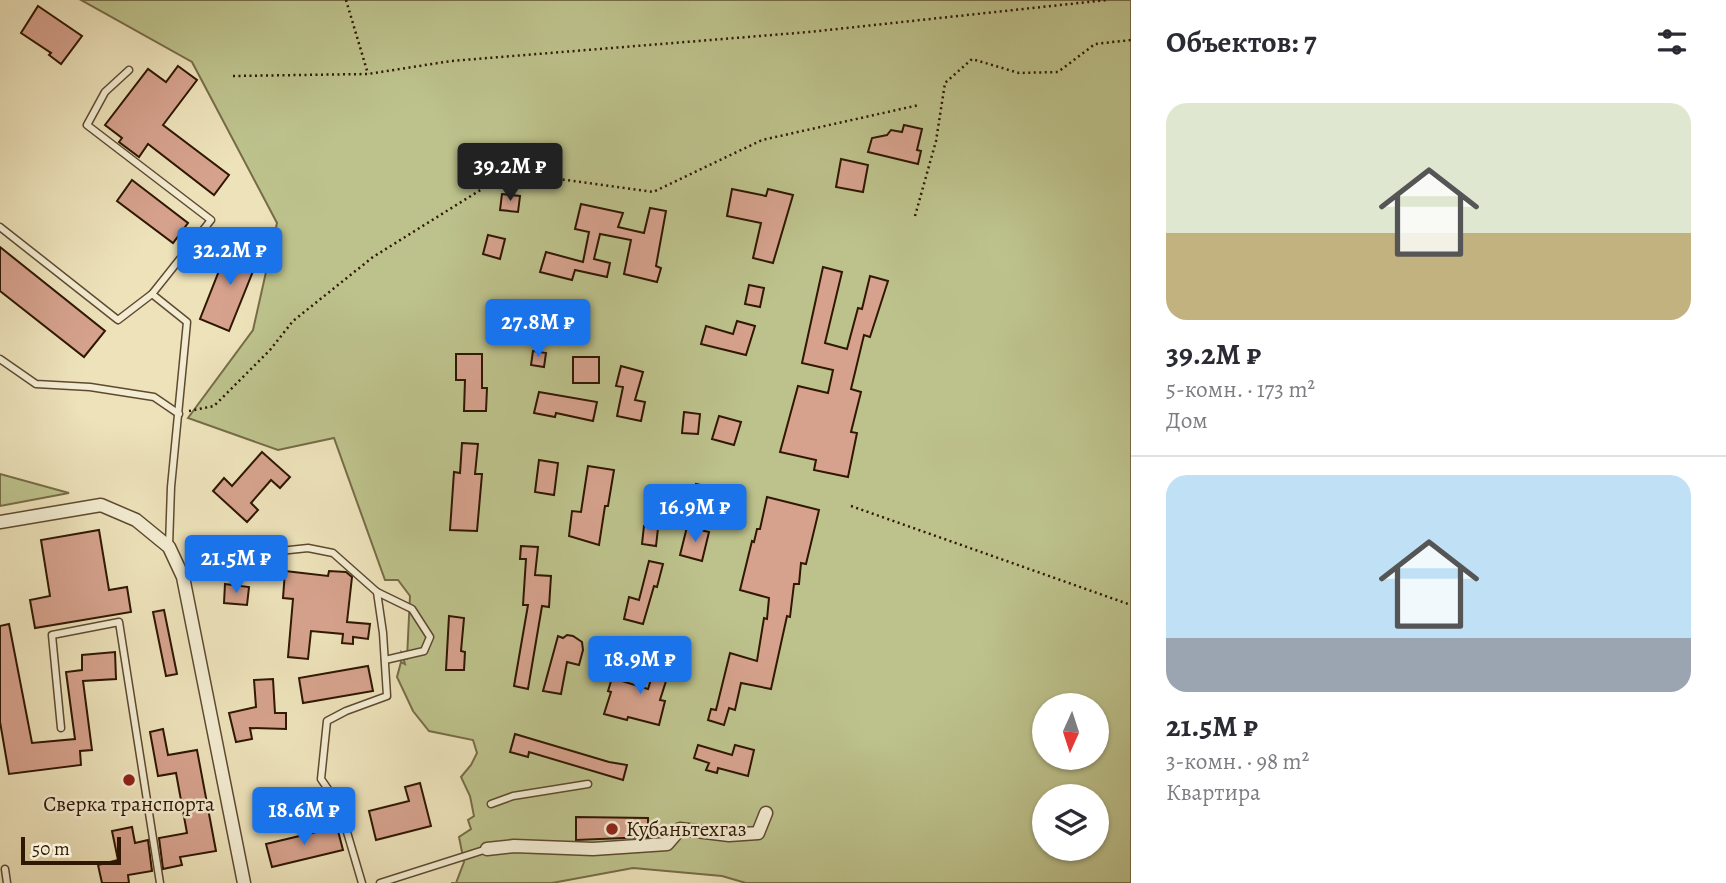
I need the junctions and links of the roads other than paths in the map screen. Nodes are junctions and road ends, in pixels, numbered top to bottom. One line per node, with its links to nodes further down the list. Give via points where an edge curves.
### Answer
1 (129, 70): 3 (lane, via 105,92 87,125 211,220)
2 (0, 228): 3 (lane, via 118,320)
3 (152, 293): 5 (lane, via 187,323)
4 (0, 359): 5 (lane, via 36,384 154,397)
5 (179, 414): 7 (lane)
6 (0, 522): 7 (street, via 101,505 136,520)
7 (169, 547): 8 (street)
8 (183, 577): 9 (lane, via 242,555 308,548 333,553); 19 (street)
9 (377, 592): 10 (lane); 10 (lane, via 412,610 430,637 424,651)
10 (385, 660): 20 (lane, via 387,696 327,721 321,779 339,805)
11 (61, 728): 18 (lane, via 52,635 118,622)
12 (588, 784): 13 (lane)
13 (491, 804)
14 (766, 813): 15 (street, via 758,833 680,829 667,844)
15 (487, 849): 21 (lane)
16 (5, 869): 17 (lane)
17 (8, 883)
18 (160, 883)
19 (243, 883)
20 (362, 883)
21 (380, 883)

